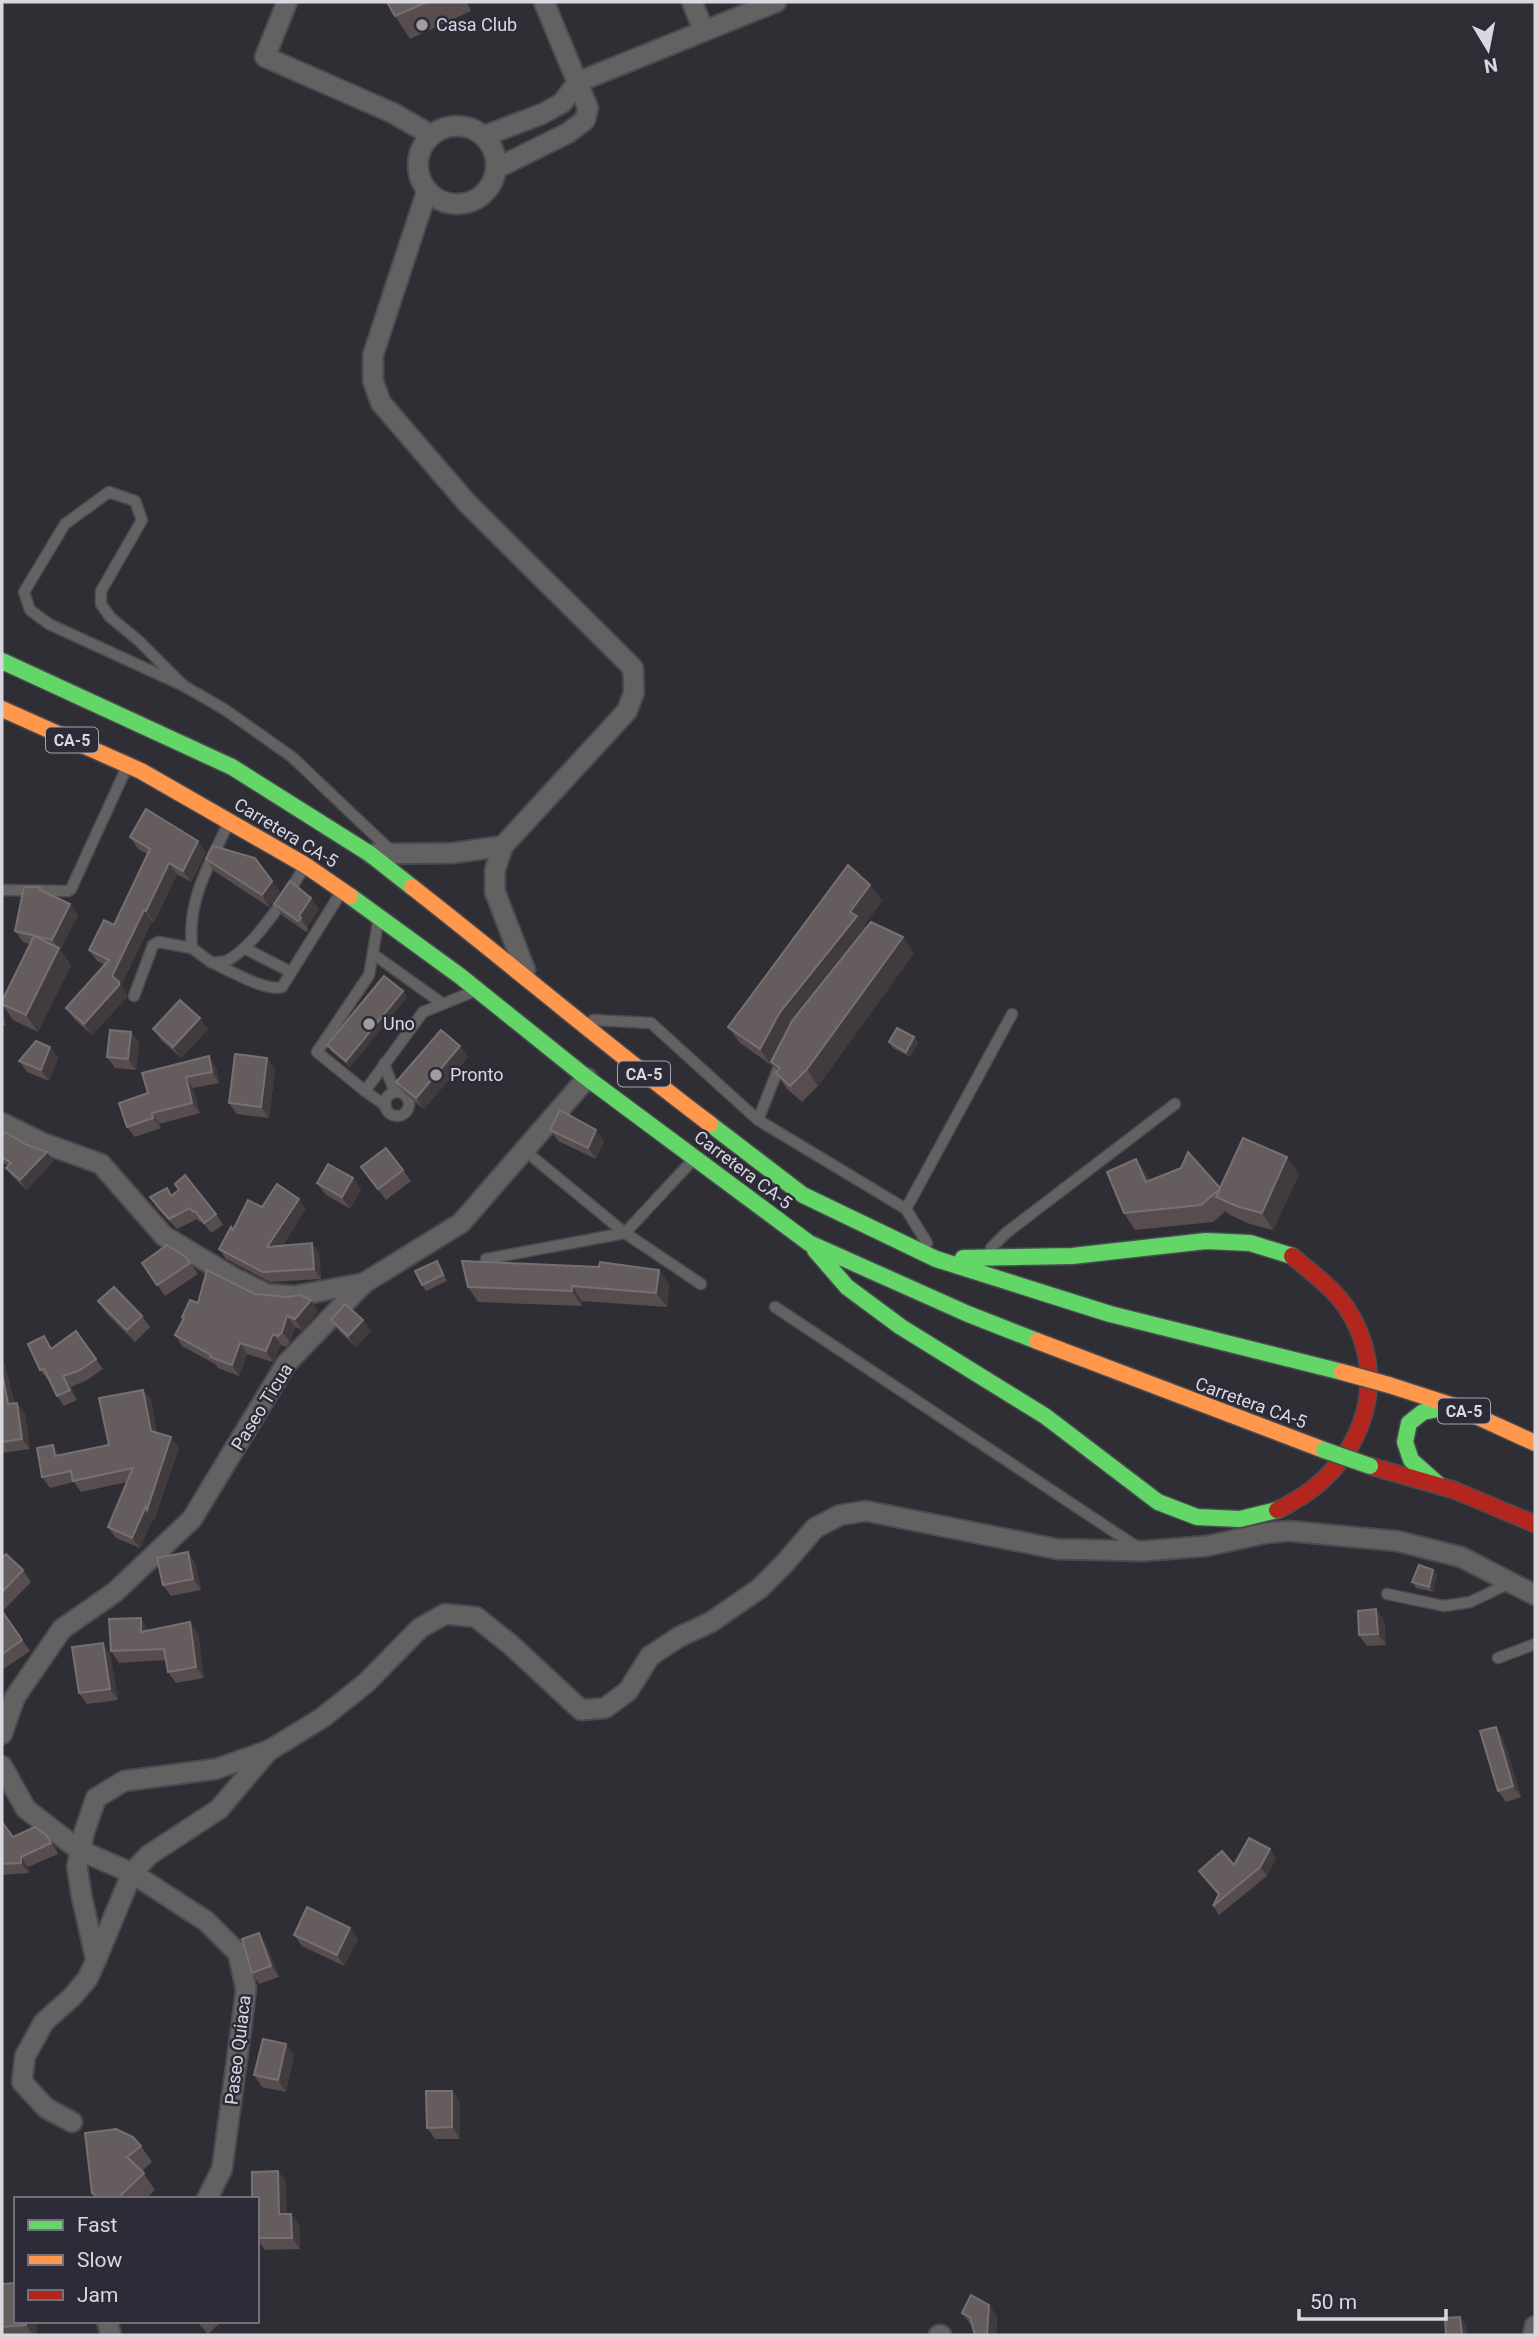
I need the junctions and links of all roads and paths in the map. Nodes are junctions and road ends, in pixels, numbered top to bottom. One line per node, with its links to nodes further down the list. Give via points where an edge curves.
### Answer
1 (286, 2): 7 (street, via 265,57 393,113)
2 (544, 2): 6 (street)
3 (692, 2): 5 (street)
4 (776, 2): 5 (street)
5 (704, 31): 6 (street)
6 (578, 82): 8 (street, via 562,103); 9 (street, via 588,108 585,120)
7 (431, 135): 8 (street, via 460,125); 10 (street, via 418,162)
8 (484, 136): 9 (street, via 496,153)
9 (497, 168): 10 (street, via 484,195 470,203 454,205)
10 (427, 191): 16 (street, via 373,355 373,381 381,402 467,503 633,668 634,692 627,711)
11 (2, 661): 17 (highway, Carretera CA-5 / CA-5, via 232,767)
12 (184, 686): 12 (lane, via 101,604 101,591 142,520 135,501 109,492 65,524 24,592 30,610 49,624); 18 (lane, via 292,757)
13 (2, 709): 14 (highway, Carretera CA-5 / CA-5)
14 (128, 765): 15 (highway, Carretera CA-5 / CA-5); 20 (lane, via 71,889)
15 (229, 821): 19 (highway, Carretera CA-5 / CA-5); 23 (lane, via 201,879 190,930)
16 (503, 846): 18 (street); 28 (street, via 495,870 495,892)
17 (370, 854): 18 (street); 28 (highway, Carretera CA-5 / CA-5)
18 (393, 854)
19 (305, 865): 21 (highway, Carretera CA-5 / CA-5); 24 (lane, via 290,892)
20 (2, 890)
21 (342, 890): 22 (highway, Carretera CA-5 / CA-5); 27 (lane)
22 (379, 916): 25 (lane); 29 (highway, Carretera CA-5 / CA-5)
23 (192, 948): 26 (lane); 30 (lane, via 153,945)
24 (244, 948): 26 (lane, via 228,960); 27 (lane)
25 (373, 954): 31 (lane); 37 (lane, via 369,975 317,1052)
26 (212, 963): 27 (lane, via 276,989)
27 (291, 972)
28 (528, 978): 33 (highway, Carretera CA-5 / CA-5)
29 (477, 990): 31 (lane); 36 (highway, Carretera CA-5 / CA-5)
30 (134, 996)
31 (443, 1004): 35 (lane, via 423,1012)
32 (1012, 1014): 45 (lane)
33 (576, 1019): 41 (lane, via 651,1023); 50 (highway, Carretera CA-5 / CA-5, via 803,1195)
34 (787, 1050): 41 (lane)
35 (384, 1064): 37 (lane); 38 (lane)
36 (587, 1078): 43 (street, Paseo Ticua); 44 (highway, Carretera CA-5 / CA-5)
37 (365, 1091): 40 (lane)
38 (395, 1092): 40 (lane); 40 (lane, via 409,1101 406,1112 394,1115)
39 (1175, 1104): 48 (lane, via 1006,1233)
40 (386, 1106)
41 (758, 1120): 45 (lane)
42 (2, 1123): 51 (street, via 101,1164 164,1236 267,1294 295,1296)
43 (524, 1150): 46 (lane); 51 (street, Paseo Ticua, via 461,1223)
44 (695, 1158): 46 (lane); 47 (highway, Carretera CA-5 / CA-5)
45 (906, 1209): 50 (lane)
46 (625, 1233): 49 (lane); 52 (lane)
47 (809, 1243): 56 (highway, Carretera CA-5 / CA-5, bridge, via 968,1314 1156,1388 1370,1466); 57 (highway, via 847,1287 868,1303 1045,1416 1158,1502 1197,1517 1240,1518 1281,1509)
48 (981, 1258): 50 (highway); 57 (highway, via 1072,1256 1206,1241 1250,1243 1292,1256 1346,1307 1363,1342 1370,1383 1363,1424 1343,1459 1316,1487)
49 (486, 1259)
50 (936, 1259): 54 (highway, Carretera CA-5 / CA-5, bridge, via 1110,1314 1342,1372)
51 (364, 1283): 66 (street, Paseo Ticua, via 286,1364 192,1519 115,1592 62,1629 15,1697)
52 (701, 1284)
53 (775, 1307): 60 (lane)
54 (1454, 1406): 55 (highway, Carretera CA-5 / CA-5); 56 (highway, via 1423,1412 1409,1423 1405,1442 1411,1460)
55 (1535, 1443)
56 (1439, 1485): 58 (highway, Carretera CA-5 / CA-5)
57 (1294, 1501): 59 (street)
58 (1535, 1524)
59 (1313, 1533): 60 (street, via 1266,1533 1206,1546); 61 (street, via 1423,1547 1461,1557)
60 (1143, 1551): 67 (street, via 1057,1549 866,1511 840,1515 815,1528 759,1589 650,1656 628,1691 605,1708 581,1710 475,1617 445,1614 420,1628 366,1682 321,1718)
61 (1511, 1583): 62 (lane, via 1470,1602 1444,1606); 63 (street)
62 (1387, 1594)
63 (1535, 1595)
64 (1535, 1644): 65 (lane)
65 (1498, 1658)
66 (4, 1723)
67 (270, 1749): 69 (street, via 216,1769 124,1781 96,1798); 70 (street, via 219,1809 149,1855)
68 (2, 1766): 69 (street, Paseo Quiaca, via 26,1809)
69 (79, 1850): 70 (street, Paseo Quiaca); 71 (street, via 77,1867)
70 (132, 1873): 71 (street); 73 (street, Paseo Quiaca, via 206,1921 238,1953 243,1971 246,1989 222,2169)
71 (96, 1961): 72 (street, via 72,1997 44,2022 24,2056 22,2082 46,2108)
72 (72, 2122)
73 (208, 2197)
74 (1535, 2326): 75 (street)
75 (1533, 2335)

